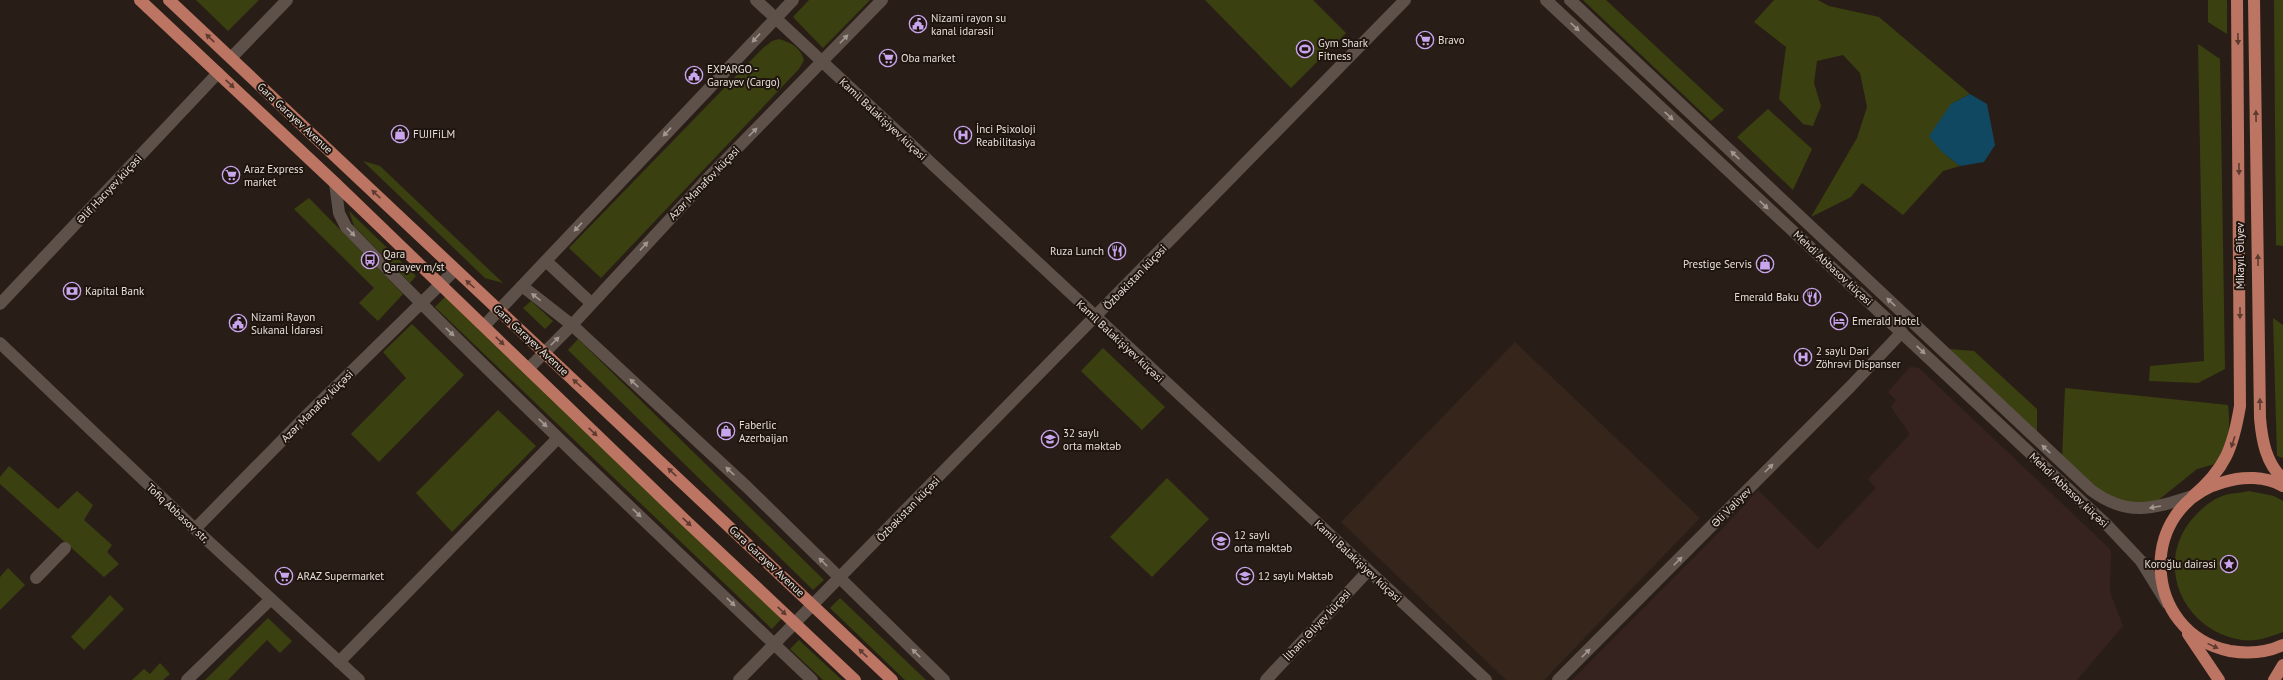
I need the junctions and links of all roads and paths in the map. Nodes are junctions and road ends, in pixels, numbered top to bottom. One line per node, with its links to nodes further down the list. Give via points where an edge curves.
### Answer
1 (140, 0): 15 (main road, Gara Garayev Avenue)
2 (170, 0): 13 (main road, Gara Garayev Avenue, one-way to 2)
3 (287, 0): 13 (street)
4 (756, 0): 12 (street, Kamil Balakişiyev küçəsi)
5 (793, 0): 12 (street)
6 (882, 0): 14 (street, Azər Manafov küçəsi, one-way to 6)
7 (1406, 0): 25 (street, Özbəkistan küçəsi)
8 (1546, 0): 28 (street, Mehdi Abbasov küçəsi, one-way to 28)
9 (1570, 0): 35 (street, Mehdi Abbasov küçəsi, one-way to 9, via 2163,506 2142,509 2106,501 2091,490)
10 (2237, 0): 35 (main road, Mikayıl Əliyev, one-way to 35, via 2240,406 2234,439 2226,459 2209,483)
11 (2254, 0): 33 (main road, Mikayıl Əliyev, one-way to 11, via 2271,464 2264,449 2260,418)
12 (775, 18): 14 (street, Kamil Balakişiyev küçəsi); 17 (street, one-way to 17)
13 (231, 58): 18 (main road, Gara Garayev Avenue, one-way to 13)
14 (822, 62): 21 (street, Azər Manafov küçəsi, one-way to 14, via 708,178); 25 (street, Kamil Balakişiyev küçəsi)
15 (218, 73): 16 (main road, Gara Garayev Avenue, one-way to 16); 22 (street, Əlif Hacıyev küçəsi)
16 (335, 183): 19 (main road, Gara Garayev Avenue); 23 (street, one-way to 23, via 339,213 346,227)
17 (546, 261): 20 (street); 21 (street)
18 (455, 270): 19 (street, Azər Manafov küçəsi); 24 (main road, Gara Garayev Avenue, one-way to 18)
19 (441, 285): 23 (street, Azər Manafov küçəsi); 27 (main road, Gara Garayev Avenue)
20 (522, 286): 24 (street); 26 (street, one-way to 20)
21 (591, 303): 26 (street, Azər Manafov küçəsi)
22 (0, 304)
23 (422, 305): 32 (street, one-way to 32); 36 (street, Azər Manafov küçəsi, via 308,414)
24 (499, 310): 27 (street); 30 (main road, Gara Garayev Avenue)
25 (1096, 318): 38 (street, Kamil Balakişiyev küçəsi); 40 (street, Özbəkistan küçəsi)
26 (572, 325): 30 (street, Azər Manafov küçəsi, one-way to 26); 40 (street, one-way to 26, via 747,487)
27 (484, 326): 31 (main road, Gara Garayev Avenue, one-way to 31)
28 (1902, 332): 43 (street, Mehdi Abbasov küçəsi, one-way to 43, via 2126,543 2141,561); 58 (street, Əli Vəliyev, one-way to 28, via 1845,393)
29 (0, 343): 36 (street, Tofiq Abbasov str.)
30 (544, 353): 31 (street, Azər Manafov küçəsi); 42 (main road, Gara Garayev Avenue, one-way to 30)
31 (528, 369): 44 (main road, Gara Garayev Avenue, one-way to 44)
32 (558, 438): 45 (street, one-way to 45); 47 (street)
33 (2283, 479)
34 (2283, 486): 35 (main road, via 2257,478 2234,479 2212,485)
35 (2193, 496): 43 (main road, via 2177,512 2166,531 2160,552 2161,581)
36 (195, 529): 41 (street, Tofiq Abbasov str.)
37 (65, 548): 39 (street)
38 (1368, 571): 56 (street, İlham Əliyev küçəsi); 57 (street, Kamil Balakişiyev küçəsi)
39 (36, 578)
40 (839, 578): 42 (street, Özbəkistan küçəsi); 55 (street, one-way to 40)
41 (271, 599): 47 (street, Tofiq Abbasov str.); 49 (street)
42 (812, 604): 44 (street, Özbəkistan küçəsi); 54 (main road, Gara Garayev Avenue, one-way to 42)
43 (2175, 615): 46 (main road, one-way to 46, via 2193,635 2217,648 2244,654 2271,651); 59 (main road)
44 (794, 622): 45 (street); 53 (main road, Gara Garayev Avenue)
45 (774, 644): 51 (street); 52 (street)
46 (2283, 645)
47 (339, 662): 50 (street, Tofiq Abbasov str.)
48 (2283, 665): 60 (main road)
49 (187, 680)
50 (359, 680)
51 (739, 680)
52 (812, 680)
53 (855, 680)
54 (892, 680)
55 (944, 680)
56 (1266, 680)
57 (1486, 680)
58 (1558, 680)
59 (2219, 680)
60 (2274, 680)

